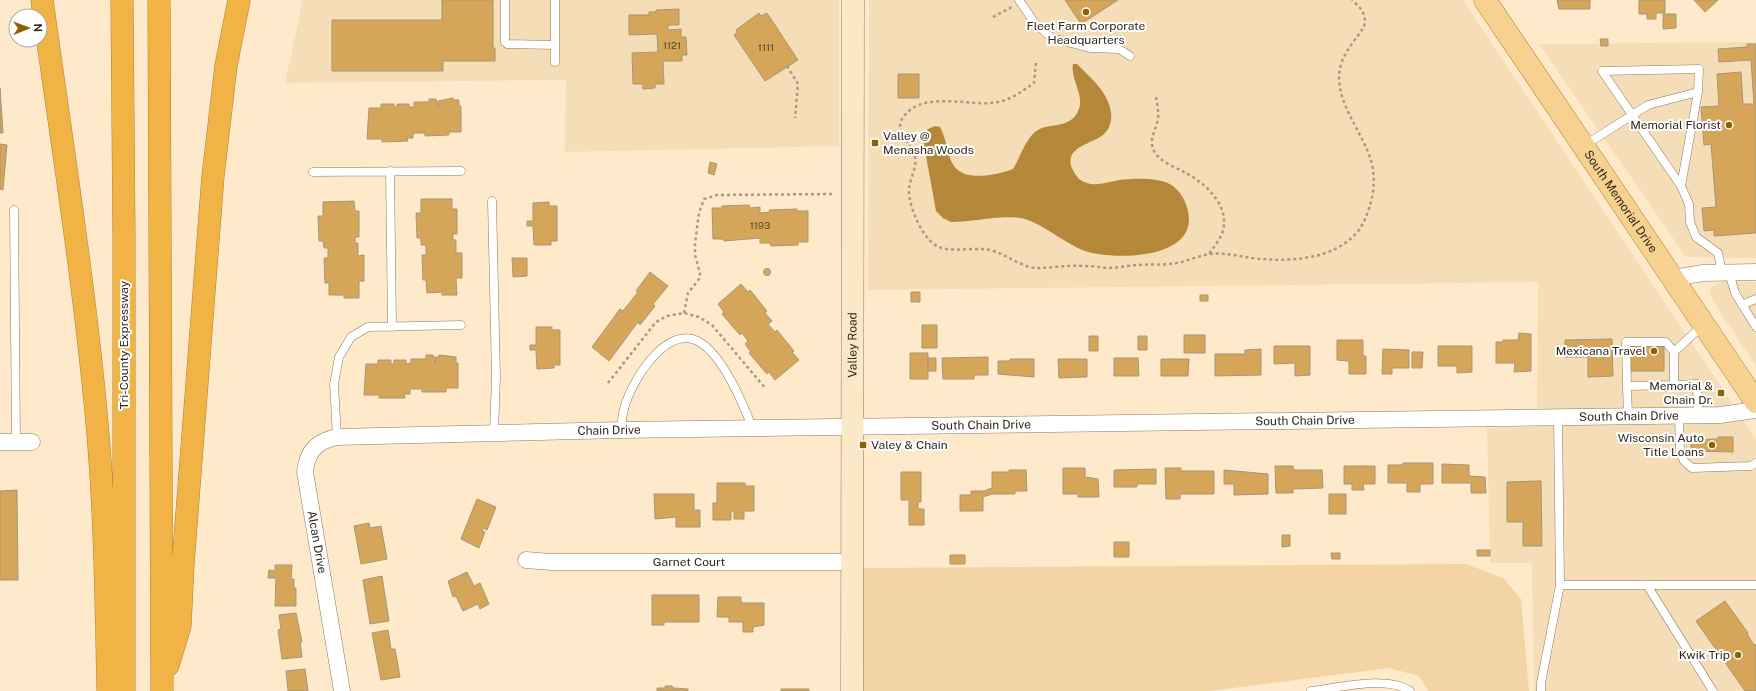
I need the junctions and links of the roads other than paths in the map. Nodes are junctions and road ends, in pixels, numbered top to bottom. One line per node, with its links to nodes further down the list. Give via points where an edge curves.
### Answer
1 (42, 0): 56 (highway, via 78,257 96,414 104,547)
2 (122, 0): 57 (highway, Tri-County Expressway)
3 (159, 0): 55 (highway)
4 (238, 0): 55 (highway, via 226,66 213,176 180,626)
5 (505, 0): 10 (lane, via 507,44)
6 (555, 0): 10 (lane)
7 (853, 0): 40 (street, Valley Road)
8 (1485, 0): 15 (main road, South Memorial Drive)
9 (1019, 1): 11 (lane, via 1034,22 1052,38 1090,48 1119,49)
10 (555, 45): 12 (lane)
11 (1130, 56)
12 (555, 62)
13 (1698, 92): 14 (lane, via 1648,105); 14 (lane, via 1699,69 1602,71); 19 (lane)
14 (1632, 117): 15 (lane); 19 (lane)
15 (1583, 146): 24 (main road, South Memorial Drive)
16 (461, 171): 18 (lane)
17 (313, 172): 18 (lane)
18 (390, 172): 29 (lane)
19 (1681, 186): 22 (lane, via 1689,204 1692,231 1696,238 1718,253)
20 (492, 201): 43 (lane, via 496,377)
21 (14, 210): 47 (lane)
22 (1725, 272): 23 (street); 24 (street); 26 (lane)
23 (1756, 272)
24 (1673, 278): 27 (main road, South Memorial Drive)
25 (1756, 299): 26 (lane)
26 (1742, 305): 30 (lane)
27 (1704, 324): 31 (lane); 34 (main road, South Memorial Drive)
28 (461, 325): 29 (lane)
29 (392, 327): 45 (lane, via 368,328 352,337 339,357 334,384)
30 (1756, 327)
31 (1674, 352): 32 (lane); 33 (lane, via 1666,342 1626,342)
32 (1674, 385): 33 (lane); 38 (lane, via 1697,384)
33 (1628, 386): 36 (lane)
34 (1750, 389)
35 (1756, 410): 38 (street, South Chain Drive)
36 (1628, 416): 37 (street, South Chain Drive); 39 (street, South Chain Drive)
37 (1679, 416): 38 (street, South Chain Drive); 49 (lane, via 1680,452 1684,461 1692,468 1751,466)
38 (1698, 416)
39 (1558, 417): 40 (street, South Chain Drive); 52 (lane)
40 (853, 426): 41 (street, Chain Drive); 51 (street, Valley Road)
41 (753, 429): 42 (street, Chain Drive); 42 (lane, via 736,388 715,357 701,343 686,338 673,341 661,348 645,368 624,408)
42 (621, 430): 43 (street, Chain Drive)
43 (494, 433): 44 (street, Chain Drive)
44 (365, 436): 45 (street, Alcan Drive)
45 (337, 437): 58 (street, Alcan Drive, via 317,444 308,457 305,472)
46 (0, 442): 47 (street)
47 (16, 442): 48 (street)
48 (32, 442)
49 (1756, 463)
50 (526, 560): 51 (street, Garnet Court)
51 (853, 562): 59 (street, Valley Road)
52 (1560, 585): 53 (lane); 62 (lane)
53 (1647, 585): 54 (lane); 63 (lane)
54 (1756, 585)
55 (162, 688)
56 (108, 691)
57 (124, 691)
58 (342, 691)
59 (852, 691)
60 (1311, 691): 61 (lane, via 1380,683 1400,685)
61 (1410, 691)
62 (1541, 691)
63 (1713, 691)

